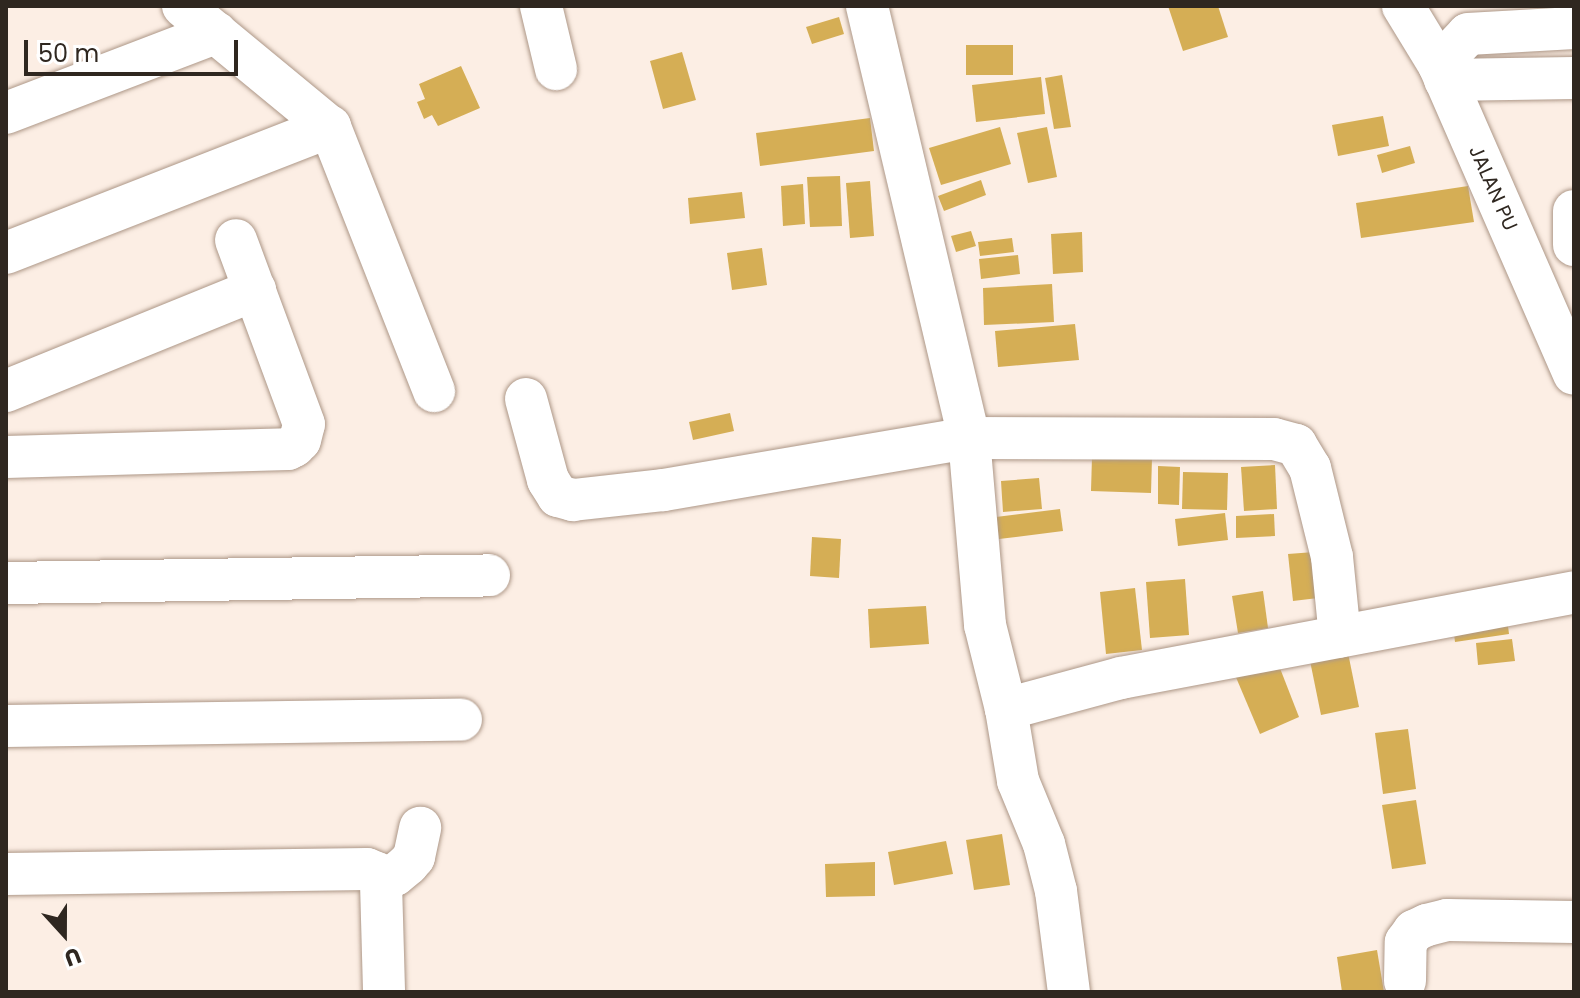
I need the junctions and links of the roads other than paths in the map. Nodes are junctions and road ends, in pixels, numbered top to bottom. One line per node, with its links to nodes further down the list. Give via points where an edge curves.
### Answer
1 (183, 6): 7 (street)
2 (541, 6): 8 (street)
3 (867, 6): 20 (street)
4 (1403, 6): 9 (street, JALAN PU)
5 (1463, 20): 6 (street); 9 (street)
6 (1574, 28)
7 (216, 33): 11 (street); 12 (street)
8 (556, 69)
9 (1442, 72): 10 (street); 16 (street, JALAN PU)
10 (1574, 78)
11 (6, 113)
12 (330, 127): 14 (street); 18 (street)
13 (236, 240): 15 (street)
14 (6, 253)
15 (255, 290): 17 (street); 21 (street, via 304,424 294,446)
16 (1574, 374)
17 (6, 391)
18 (434, 391)
19 (526, 399): 20 (street, via 548,480 558,496 573,500)
20 (969, 438): 25 (street, via 1274,439 1296,445 1310,468 1332,557); 26 (street, via 985,625)
21 (6, 457)
22 (489, 575): 23 (street)
23 (6, 583)
24 (1574, 592): 25 (street)
25 (1340, 637): 26 (street, via 1121,678)
26 (1006, 709): 35 (street, via 1018,781 1044,844 1056,891)
27 (461, 720): 28 (street)
28 (6, 726)
29 (420, 828): 31 (street, via 408,864 395,875)
30 (6, 874): 31 (street, via 367,869)
31 (378, 877): 34 (street)
32 (1574, 922): 33 (street, via 1447,920 1427,925 1406,942)
33 (1405, 981)
34 (384, 992)
35 (1069, 992)

